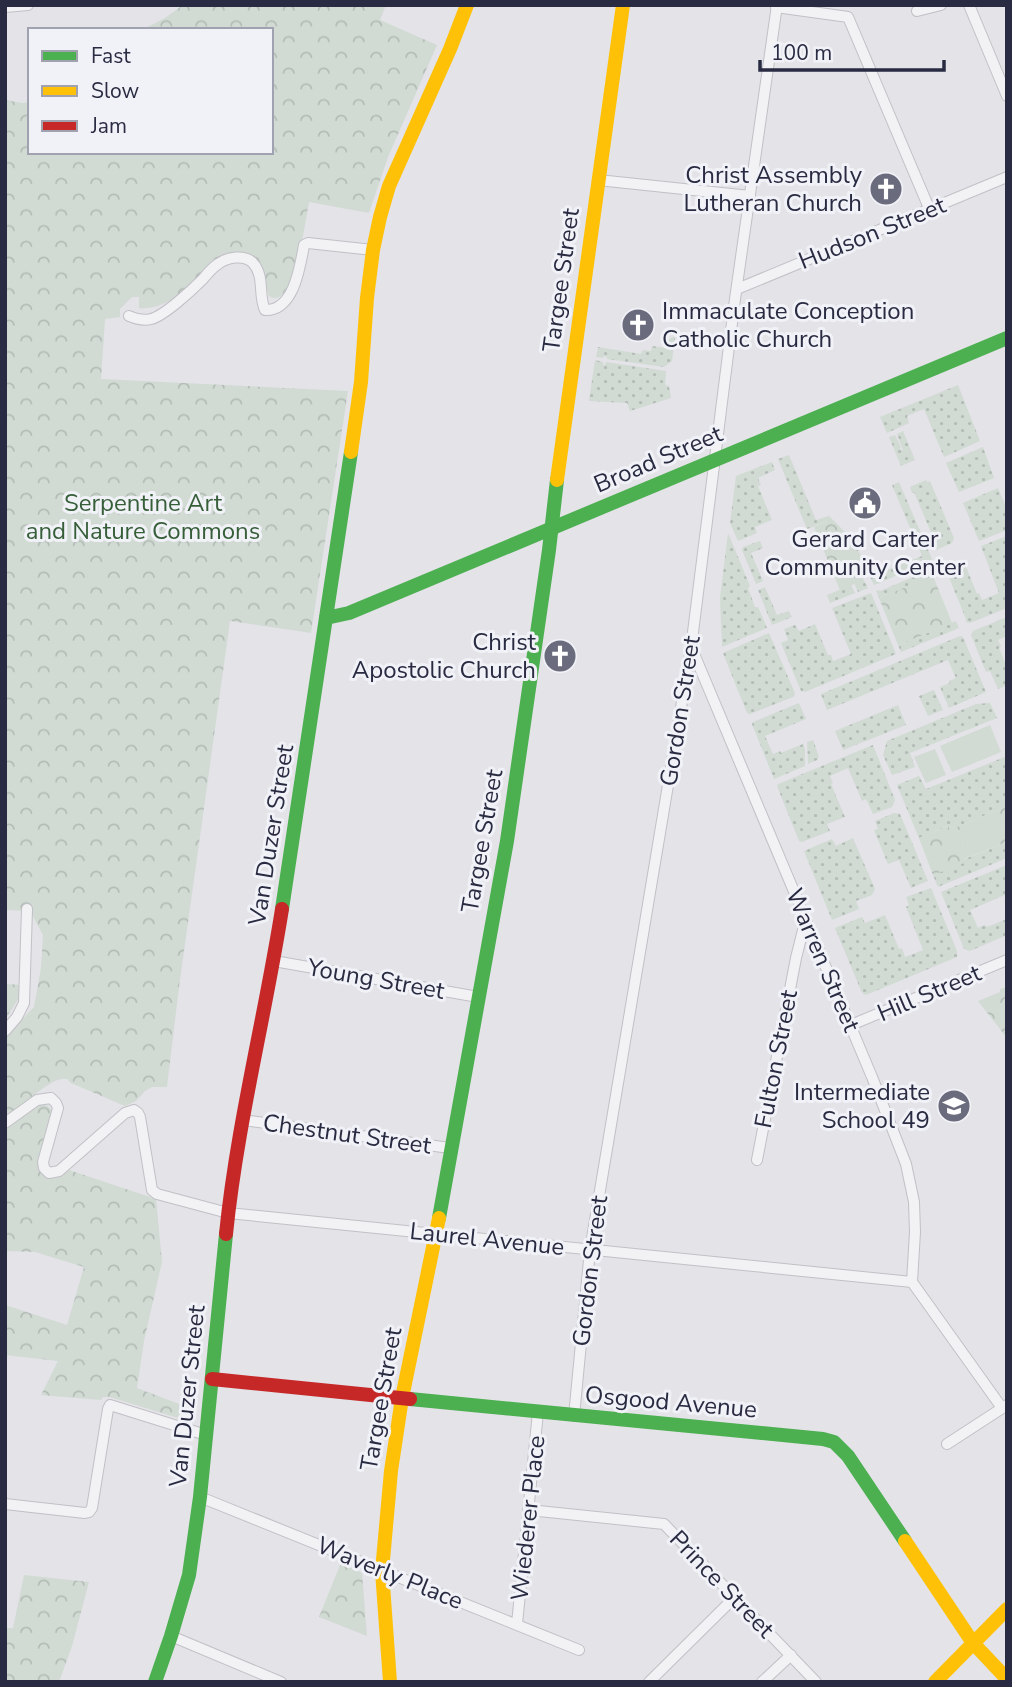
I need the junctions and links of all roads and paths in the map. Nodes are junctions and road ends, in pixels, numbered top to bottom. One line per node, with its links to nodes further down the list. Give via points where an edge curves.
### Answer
1 (28, 5): 7 (street)
2 (467, 5): 16 (main road, Van Duzer Street, via 389,186)
3 (623, 5): 13 (main road, Targee Street)
4 (942, 5): 8 (street)
5 (969, 5): 10 (street)
6 (776, 6): 14 (street, Gordon Street); 15 (street, via 848,17)
7 (5, 7)
8 (917, 11)
9 (1007, 64): 10 (street)
10 (996, 70): 11 (street)
11 (1007, 96)
12 (1007, 177): 15 (street, Hudson Street)
13 (598, 180): 14 (street); 21 (main road, Targee Street)
14 (750, 196): 17 (street, Gordon Street)
15 (929, 208): 17 (street, Hudson Street)
16 (373, 250): 18 (street, via 304,245 291,291 281,307 273,310 263,307 257,269 251,260 240,256 220,262 161,315 143,320); 22 (main road, Van Duzer Street, via 361,382)
17 (737, 289): 20 (street, Gordon Street)
18 (129, 316)
19 (1007, 338): 20 (main road, Broad Street)
20 (715, 460): 21 (main road, Broad Street); 23 (street, Gordon Street)
21 (551, 529): 22 (main road, Broad Street, via 344,615); 28 (main road, Targee Street, via 513,800)
22 (326, 618): 27 (main road, Van Duzer Street)
23 (691, 648): 25 (street, Warren Street); 37 (street, Gordon Street)
24 (27, 909): 30 (street, via 24,1003)
25 (806, 918): 29 (street, Warren Street); 34 (street, Fulton Street)
26 (1007, 960): 29 (street, Hill Street)
27 (274, 961): 28 (street, Young Street); 31 (main road, Van Duzer Street)
28 (478, 997): 33 (main road, Targee Street)
29 (851, 1025): 38 (street, Warren Street, via 906,1164 915,1212)
30 (5, 1031)
31 (243, 1120): 33 (street, Chestnut Street); 35 (main road, Van Duzer Street)
32 (5, 1124): 35 (street, Laurel Avenue, via 37,1100 56,1102 43,1162 48,1173 54,1173 134,1110 140,1117 152,1190)
33 (450, 1148): 36 (main road, Targee Street)
34 (757, 1160)
35 (228, 1213): 36 (street, Laurel Avenue); 39 (main road, Van Duzer Street)
36 (436, 1233): 37 (street, Laurel Avenue); 40 (main road, Targee Street)
37 (590, 1250): 38 (street, Laurel Avenue); 43 (street, Gordon Street)
38 (912, 1282): 41 (street)
39 (212, 1379): 40 (main road, Osgood Avenue); 44 (main road, Van Duzer Street)
40 (402, 1398): 42 (main road, Osgood Avenue); 49 (main road, Targee Street)
41 (1004, 1406): 45 (street)
42 (538, 1412): 43 (main road, Osgood Avenue); 48 (street, Wiederer Place)
43 (574, 1416): 54 (main road, Osgood Avenue, via 834,1442 848,1456)
44 (206, 1435): 46 (main road, Van Duzer Street); 47 (street, via 110,1405 89,1511)
45 (947, 1444)
46 (200, 1497): 49 (street, Waverly Place); 53 (main road, Van Duzer Street, via 189,1575)
47 (5, 1504)
48 (529, 1510): 50 (street, Prince Street, via 664,1524); 52 (street, Wiederer Place)
49 (382, 1571): 52 (street, Waverly Place); 60 (main road, Targee Street)
50 (735, 1597): 56 (street, Prince Street); 61 (street)
51 (1007, 1609): 54 (main road)
52 (517, 1624): 55 (street, Waverly Place)
53 (171, 1636): 58 (main road, Van Duzer Street); 59 (street)
54 (973, 1643): 57 (main road, Osgood Avenue); 64 (main road)
55 (579, 1650)
56 (791, 1656): 62 (street); 63 (street, Prince Street)
57 (1007, 1679)
58 (155, 1682)
59 (281, 1682)
60 (390, 1682)
61 (649, 1682)
62 (762, 1682)
63 (816, 1682)
64 (935, 1682)

